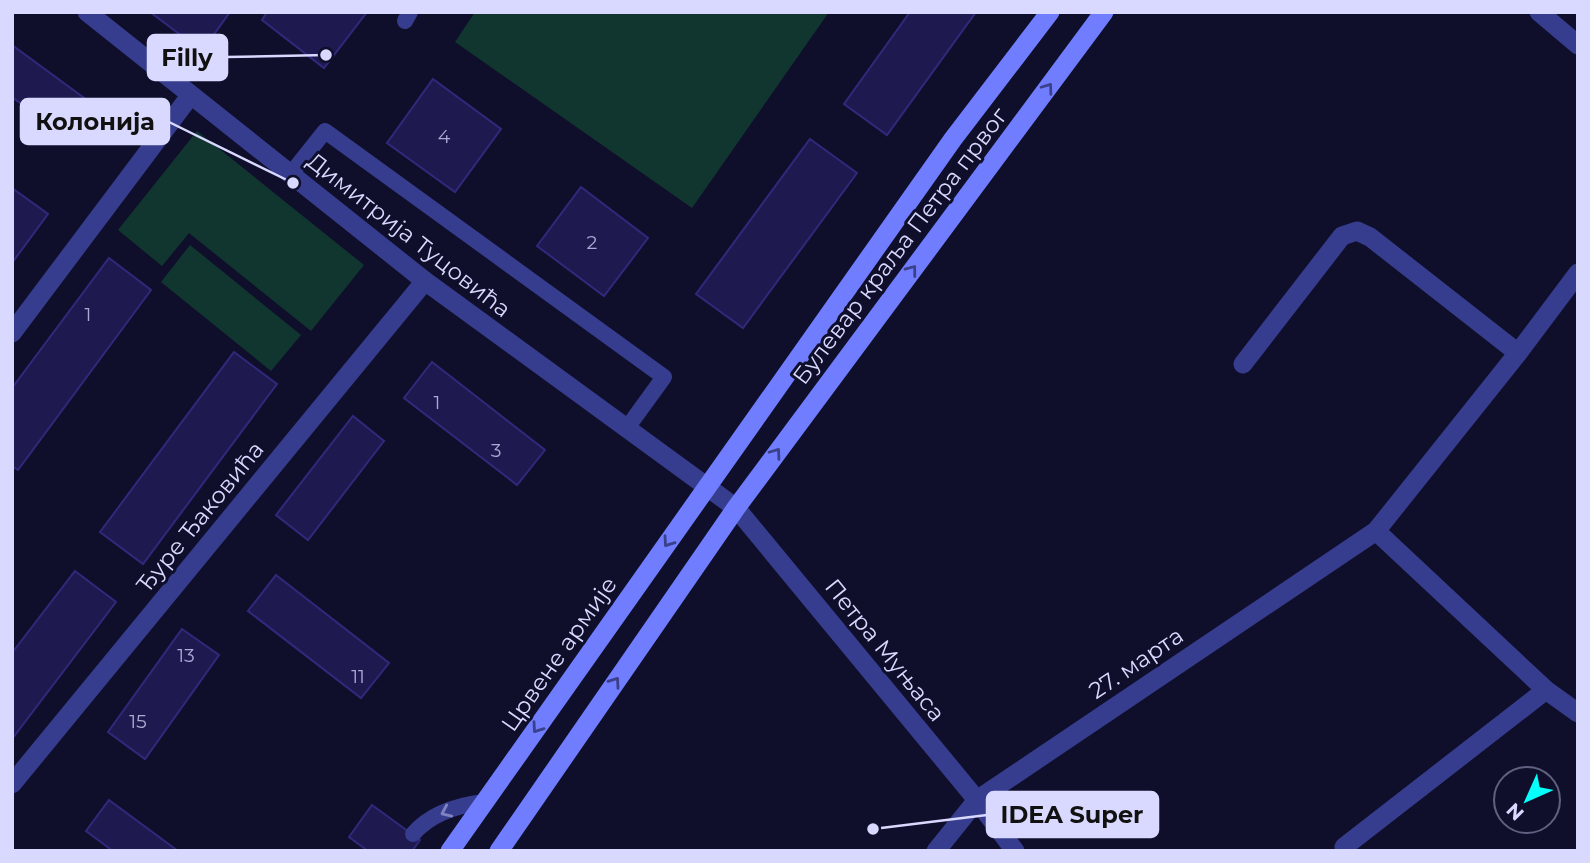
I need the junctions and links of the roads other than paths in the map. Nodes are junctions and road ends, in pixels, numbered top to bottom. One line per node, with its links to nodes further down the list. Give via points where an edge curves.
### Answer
1 (87, 12): 6 (street, Димитрија Туцовића)
2 (1050, 12): 14 (main road, Булевар краља Петра првог, via 953,139)
3 (1104, 12): 15 (main road, Булевар краља Петра првог, one-way to 3)
4 (1539, 12): 5 (street)
5 (1578, 45)
6 (190, 96): 7 (street, Димитрија Туцовића); 10 (street)
7 (290, 175): 9 (street, Димитрија Туцовића); 13 (lane, via 325,131 664,377)
8 (1578, 274): 11 (street, 27. марта)
9 (425, 281): 13 (street, Димитрија Туцовића); 19 (street, Ђуре Ђаковића)
10 (12, 333)
11 (1518, 353): 12 (street, via 1370,237 1357,232 1342,236); 16 (street, 27. марта)
12 (1243, 363)
13 (626, 428): 14 (street, Димитрија Туцовића)
14 (709, 487): 15 (street, Петра Муњаса); 21 (main road, Црвене армије, one-way to 21)
15 (736, 508): 20 (street, Петра Муњаса); 25 (main road, one-way to 15)
16 (1376, 531): 17 (street); 20 (street, 27. марта)
17 (1546, 690): 18 (street); 23 (street)
18 (1578, 713)
19 (12, 785)
20 (976, 800): 26 (street, 27. марта); 27 (street, Петра Муњаса)
21 (485, 802): 22 (lane, one-way to 22, via 450,809); 24 (main road, Црвене армије)
22 (413, 834)
23 (1344, 847)
24 (450, 851)
25 (499, 851)
26 (936, 851)
27 (1015, 851)

